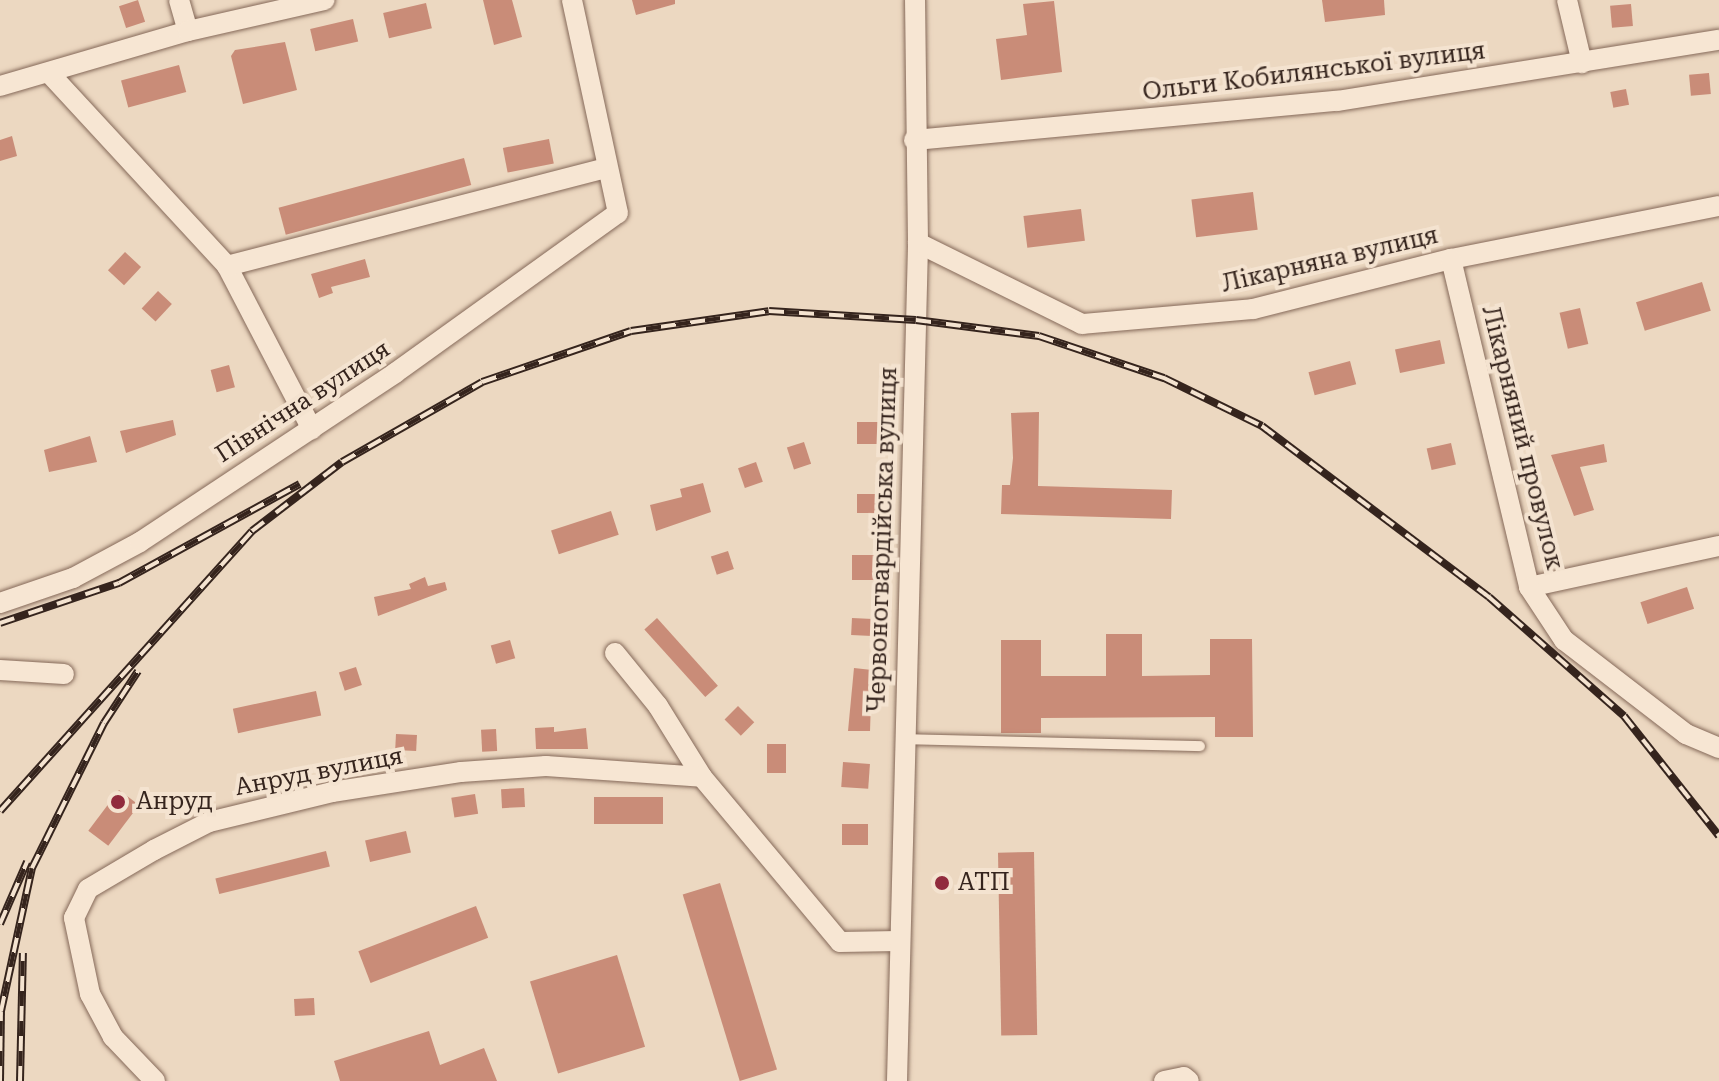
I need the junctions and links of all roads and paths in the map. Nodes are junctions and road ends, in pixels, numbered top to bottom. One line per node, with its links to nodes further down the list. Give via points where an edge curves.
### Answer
1 (179, 0): 6 (street)
2 (325, 0): 6 (street)
3 (572, 0): 12 (street)
4 (915, 0): 11 (street, Червоногвардійська вулиця)
5 (1567, 0): 8 (street)
6 (188, 31): 9 (street)
7 (1719, 40): 8 (street, Ольги Кобилянської вулиця)
8 (1582, 63): 11 (street, Ольги Кобилянської вулиця, via 1337,101)
9 (50, 74): 10 (street); 16 (street)
10 (0, 86)
11 (914, 140): 14 (street, Червоногвардійська вулиця)
12 (607, 168): 16 (street); 17 (street, Північна вулиця, via 618,213)
13 (1719, 206): 15 (street, Лікарняна вулиця)
14 (918, 243): 15 (street, Лікарняна вулиця, via 1082,324 1253,309); 24 (street, Червоногвардійська вулиця)
15 (1451, 259): 19 (street, Лікарняний провулок)
16 (227, 266): 17 (street)
17 (312, 429): 20 (street, Північна вулиця, via 140,542 73,578)
18 (1719, 546): 19 (street, Лікарняний провулок)
19 (1529, 587): 26 (street, via 1575,649 1686,734)
20 (0, 603)
21 (615, 653): 27 (street, via 658,706)
22 (0, 670): 23 (street)
23 (64, 674)
24 (904, 739): 25 (lane); 28 (street, Червоногвардійська вулиця)
25 (1200, 746)
26 (1719, 748)
27 (702, 777): 28 (street, via 840,942); 29 (street, Анруд вулиця, via 546,766 461,772 332,792 209,822 154,850 88,889 74,918 90,994 113,1037)
28 (898, 941): 30 (street, Червоногвардійська вулиця)
29 (155, 1081)
30 (897, 1081)
31 (1164, 1081): 32 (street)
32 (1189, 1081)

